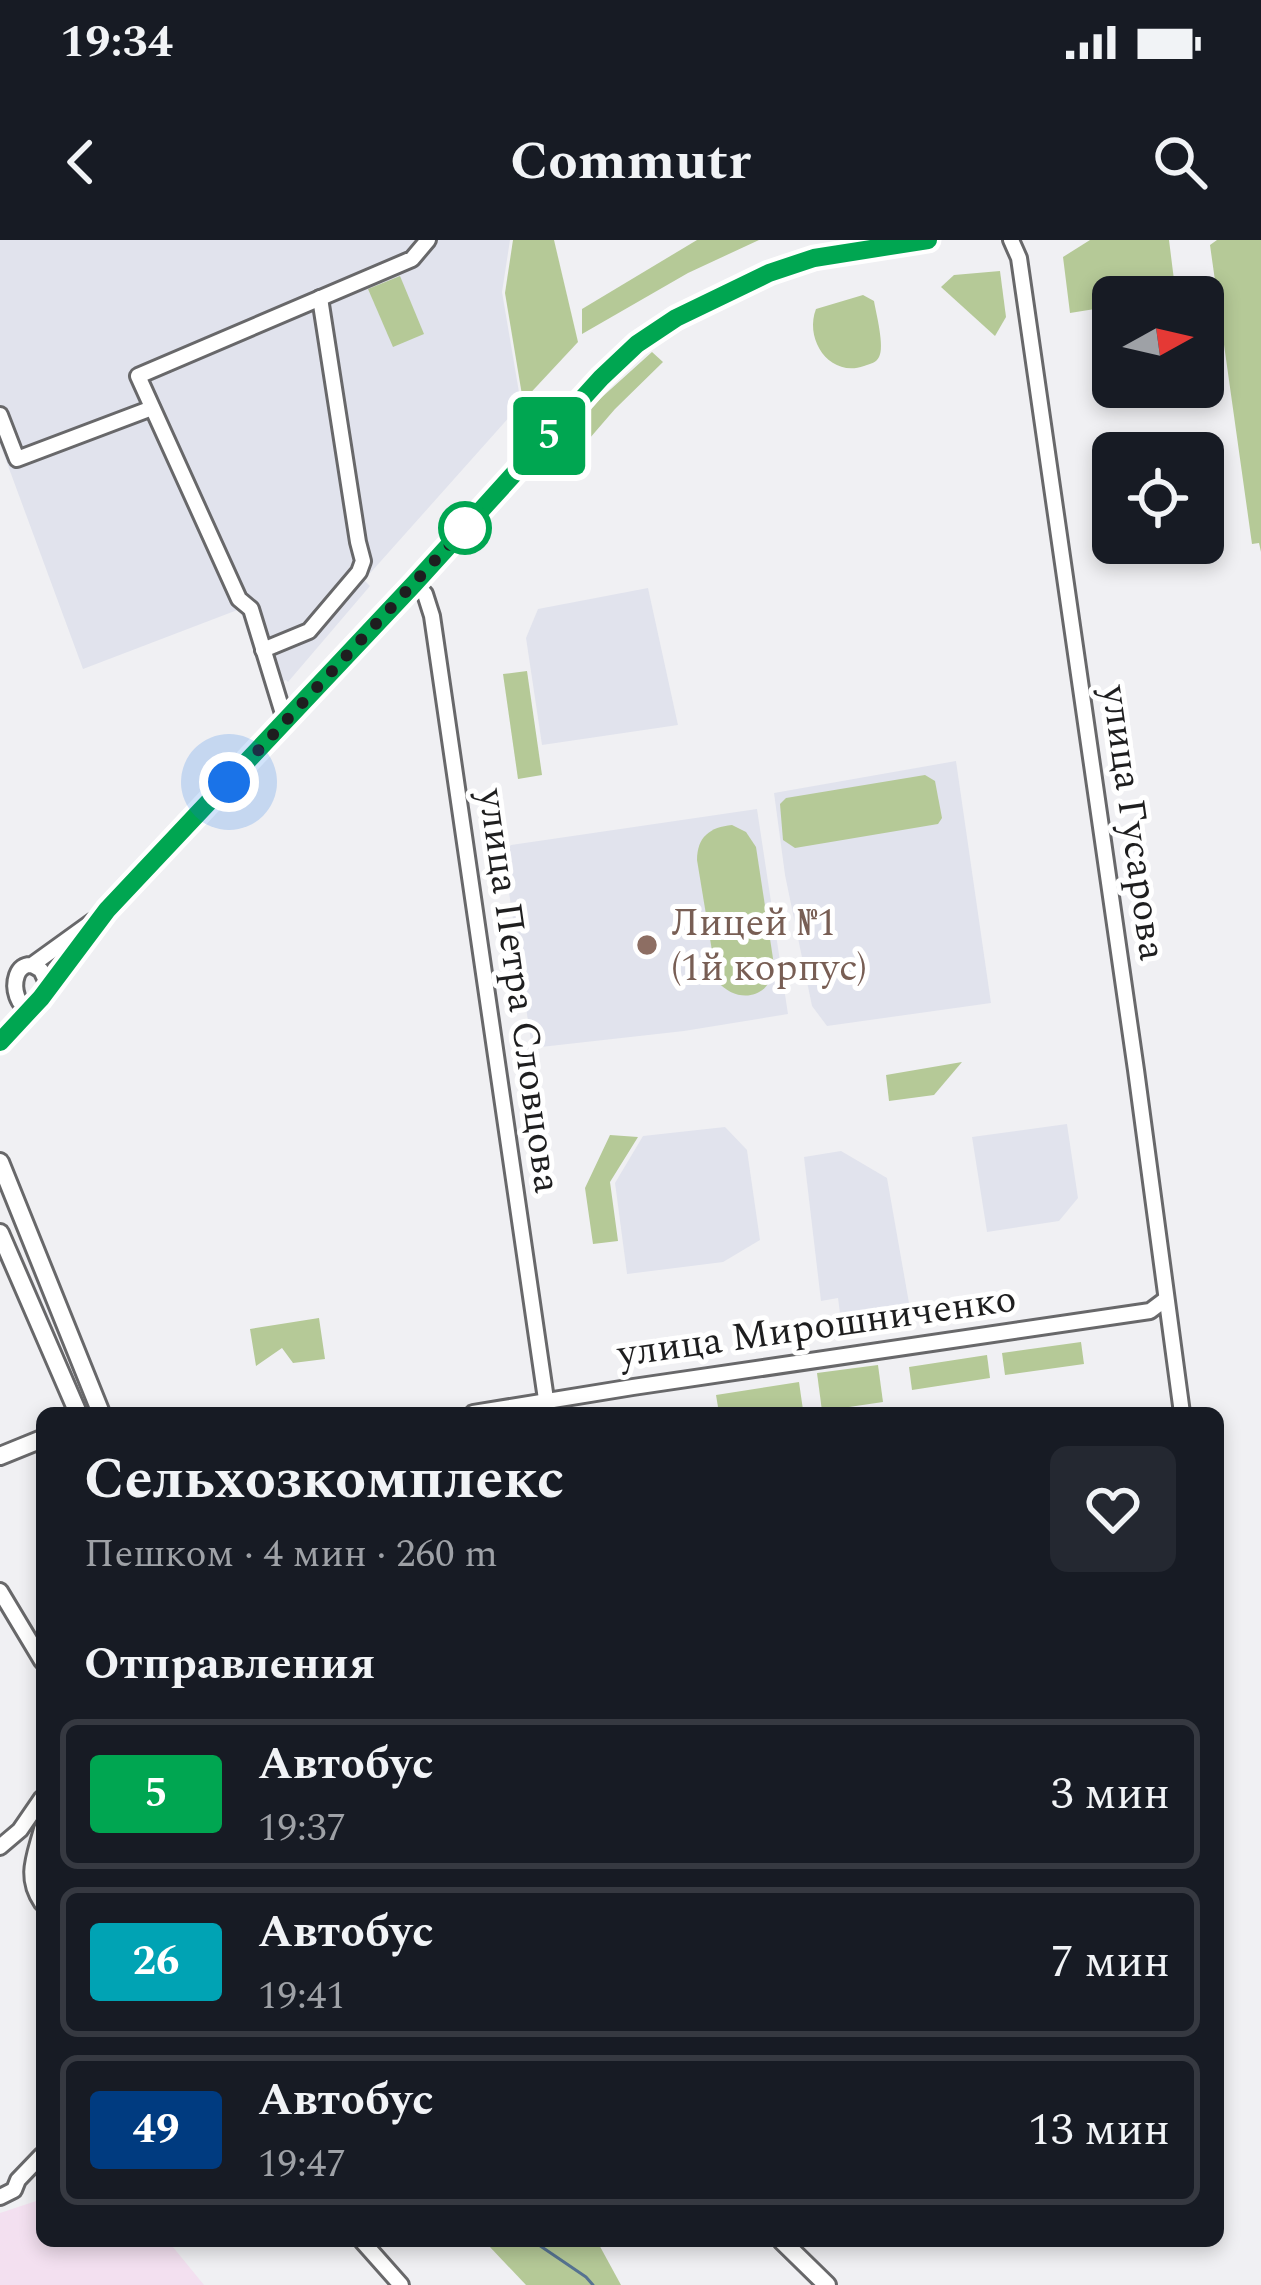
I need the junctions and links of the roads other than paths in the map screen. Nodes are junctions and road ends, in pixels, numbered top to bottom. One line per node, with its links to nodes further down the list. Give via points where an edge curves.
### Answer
1 (428, 240): 4 (street, via 412,259)
2 (928, 240): 7 (street, via 769,273 637,344)
3 (1012, 242): 17 (street, улица Гусарова)
4 (320, 298): 5 (street, via 138,376); 8 (street, via 364,561 309,631)
5 (152, 407): 6 (street, via 17,459); 8 (street, via 251,609)
6 (0, 415)
7 (414, 584): 9 (street); 20 (street, улица Петра Словцова, via 432,616)
8 (263, 650): 9 (street)
9 (286, 720): 10 (street)
10 (107, 910): 11 (street); 12 (street)
11 (32, 965): 12 (street, via 47,981); 13 (street, via 9,971)
12 (41, 998): 13 (street, via 25,1008); 14 (street)
13 (3, 999)
14 (0, 1042)
15 (0, 1162): 19 (main road)
16 (0, 1233): 18 (main road)
17 (1166, 1299): 20 (street, улица Мирошниченко, via 1150,1311); 21 (street, улица Гусарова)
18 (75, 1407)
19 (95, 1407)
20 (547, 1407)
21 (1181, 1407)
22 (36, 1441): 23 (main road)
23 (0, 1456)
24 (0, 1591): 25 (street)
25 (36, 1651)
26 (36, 1807): 27 (street)
27 (0, 1847)
28 (36, 1850): 29 (street)
29 (36, 1895)
30 (36, 2161): 31 (street)
31 (0, 2197)
32 (367, 2247): 34 (street)
33 (788, 2247): 35 (main road)
34 (401, 2285)
35 (826, 2285)

